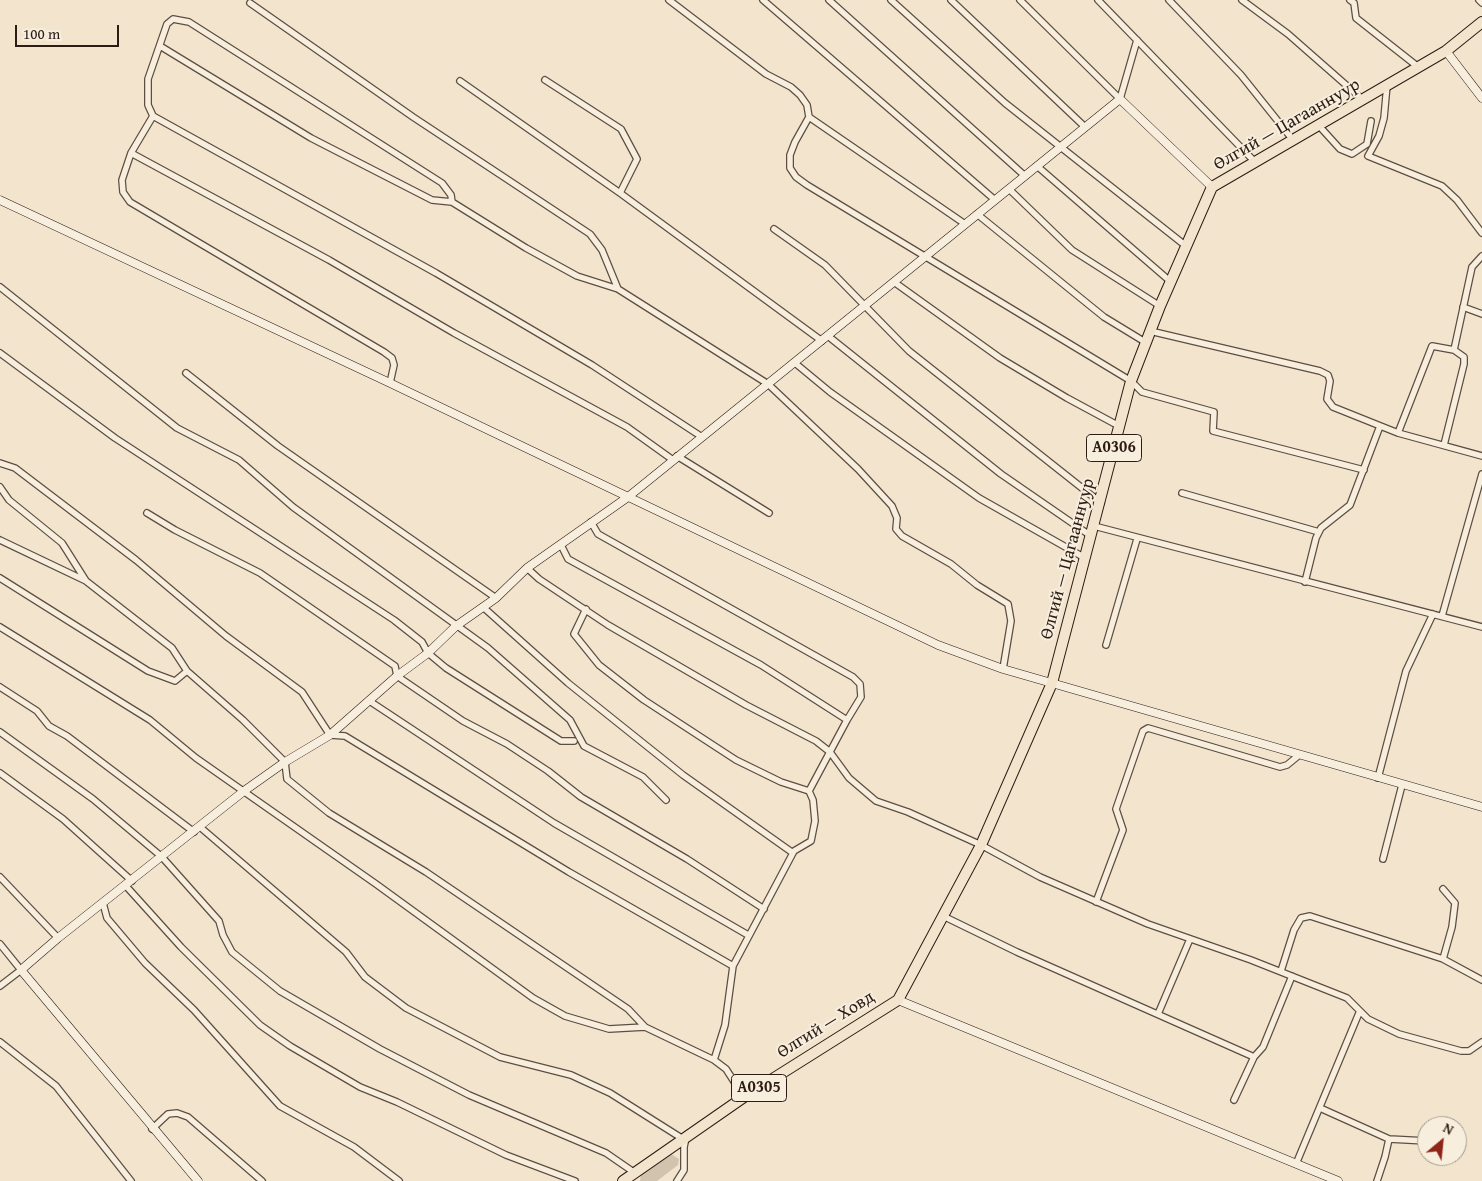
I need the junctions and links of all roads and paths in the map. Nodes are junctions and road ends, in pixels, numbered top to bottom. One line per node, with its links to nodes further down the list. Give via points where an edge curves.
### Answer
1 (668, 0): 26 (street, via 766,74 791,87 807,105)
2 (763, 0): 40 (street)
3 (829, 0): 35 (street)
4 (891, 0): 31 (street)
5 (951, 0): 28 (street)
6 (1020, 0): 23 (street)
7 (1098, 0): 15 (street)
8 (1170, 0): 30 (street, via 1241,75)
9 (1242, 0): 24 (street, via 1288,34)
10 (1350, 0): 18 (street, via 1354,4 1356,18)
11 (1479, 0): 13 (street)
12 (250, 3): 52 (street, via 413,117 590,234 602,250)
13 (1482, 3)
14 (1482, 22): 17 (highway, Өлгий — Цагааннуур)
15 (1137, 40): 23 (street); 33 (street)
16 (160, 46): 25 (street, via 148,79 148,105); 41 (street, via 311,138 432,200); 41 (street, via 167,24 173,20 189,22 442,183 451,194)
17 (1446, 51): 18 (highway, Өлгий — Цагааннуур); 22 (street)
18 (1417, 66): 21 (highway, Өлгий — Цагааннуур)
19 (460, 80): 38 (street)
20 (545, 80): 38 (street, via 621,129 637,159)
21 (1387, 85): 24 (highway, Өлгий — Цагааннуур); 45 (street, via 1384,118 1368,156 1442,186)
22 (1482, 98)
23 (1120, 99): 28 (street); 36 (street)
24 (1362, 99): 30 (highway, Өлгий — Цагааннуур)
25 (153, 116): 32 (street); 70 (street, via 436,273 592,365)
26 (809, 117): 43 (street); 47 (street, via 790,155 790,168 796,177)
27 (1371, 121): 29 (street, via 1367,144 1352,154 1340,149)
28 (1085, 127): 31 (street)
29 (1321, 128)
30 (1293, 140): 33 (highway, Өлгий — Цагааннуур)
31 (1060, 148): 34 (street); 46 (street)
32 (131, 153): 65 (street, via 122,180 123,192 130,202 384,352 392,358 394,366); 73 (street, via 627,427)
33 (1256, 163): 36 (highway, Өлгий — Цагааннуур)
34 (1037, 166): 35 (street); 50 (street)
35 (1026, 176): 37 (street)
36 (1212, 187): 46 (highway, Өлгий — Цагааннуур / A0306)
37 (1009, 189): 40 (street); 54 (street, via 1072,250)
38 (620, 193): 58 (street)
39 (0, 200): 65 (street)
40 (994, 200): 42 (street)
41 (452, 202): 52 (street, via 554,264)
42 (977, 214): 43 (street); 59 (street, via 1104,316)
43 (965, 224): 47 (street)
44 (774, 229): 53 (street, via 824,265)
45 (1482, 233)
46 (1186, 246): 50 (highway, Өлгий — Цагааннуур / A0306)
47 (925, 255): 49 (street); 64 (street)
48 (1482, 256): 55 (street, via 1472,267)
49 (894, 282): 53 (street); 67 (street, via 1000,358)
50 (1172, 282): 54 (highway, Өлгий — Цагааннуур / A0306)
51 (0, 286): 101 (street, via 177,428 239,460 293,507)
52 (618, 290): 66 (street)
53 (866, 306): 58 (street); 82 (street, via 909,351)
54 (1160, 306): 57 (highway, Өлгий — Цагааннуур / A0306)
55 (1463, 307): 56 (street); 60 (street)
56 (1482, 314)
57 (1150, 331): 59 (highway, Өлгий — Цагааннуур / A0306); 68 (street, via 1320,371 1328,375 1327,399 1333,407)
58 (825, 339): 62 (street); 86 (street, via 1001,474)
59 (1145, 342): 64 (highway, Өлгий — Цагааннуур / A0306)
60 (1454, 350): 69 (street, via 1432,346); 71 (street, via 1464,357 1464,364)
61 (0, 353): 105 (street, via 124,443 394,620 422,642)
62 (795, 363): 66 (street); 91 (street, via 830,392 979,498)
63 (186, 373): 96 (street, via 278,446)
64 (1132, 381): 67 (highway, Өлгий — Цагааннуур / A0306); 75 (street, via 1142,392 1214,412 1213,432)
65 (390, 383): 80 (street)
66 (768, 384): 70 (street); 106 (street, via 858,469 892,506 897,518 896,529 902,536 951,564 1008,604 1011,621)
67 (1119, 426): 82 (highway, Өлгий — Цагааннуур / A0306)
68 (1380, 426): 69 (street); 75 (street)
69 (1398, 433): 71 (street)
70 (702, 437): 73 (street)
71 (1444, 445): 72 (street)
72 (1482, 456)
73 (675, 458): 80 (street); 84 (street)
74 (0, 463): 114 (street, via 15,468 136,560 226,636 302,692)
75 (1364, 470): 87 (street, via 1350,505)
76 (1482, 474): 79 (street)
77 (0, 487): 94 (street, via 9,500 62,543)
78 (1182, 493): 87 (street)
79 (1474, 495): 81 (street); 100 (street)
80 (628, 497): 85 (street); 106 (street, via 938,645)
81 (1482, 497)
82 (1100, 503): 86 (highway, Өлгий — Цагааннуур / A0306)
83 (147, 513): 108 (street, via 260,573 395,666)
84 (768, 514)
85 (591, 522): 90 (street); 112 (street, via 598,534 853,677 860,684 860,697)
86 (1092, 531): 88 (street); 91 (highway, Өлгий — Цагааннуур / A0306)
87 (1319, 532): 95 (street)
88 (1137, 539): 95 (street); 104 (street)
89 (0, 540): 94 (street)
90 (561, 545): 92 (street); 112 (street, via 568,559 761,665)
91 (1085, 558): 109 (highway, Өлгий — Цагааннуур / A0306)
92 (527, 568): 96 (street); 98 (street, via 538,579)
93 (0, 578): 107 (street, via 148,671 175,681)
94 (86, 580): 107 (street, via 172,648)
95 (1305, 582): 99 (street)
96 (496, 598): 97 (street)
97 (483, 607): 101 (street); 128 (street, via 568,683 683,775)
98 (586, 609): 116 (street, via 608,625 746,705 816,741); 123 (street, via 574,634 599,665 644,700 736,760 781,782)
99 (1433, 614): 100 (street); 120 (street, via 1406,671)
100 (1442, 616): 103 (street)
101 (456, 626): 105 (street); 124 (street, via 504,660 570,720 584,746 643,776)
102 (0, 627): 122 (street, via 150,720 196,758)
103 (1482, 627)
104 (1106, 645)
105 (428, 654): 108 (street); 115 (street, via 561,741)
106 (1003, 669): 109 (street)
107 (187, 671): 118 (street, via 244,720)
108 (398, 676): 111 (street); 136 (street, via 463,721 548,771 581,797)
109 (1052, 683): 117 (street); 127 (highway, Өлгий — Цагааннуур / A0306)
110 (0, 687): 126 (street, via 37,711 49,726)
111 (370, 702): 114 (street); 138 (street, via 554,823)
112 (847, 720): 116 (street)
113 (0, 732): 129 (street, via 93,798)
114 (330, 735): 118 (street); 143 (street, via 345,736 561,867)
115 (574, 741)
116 (830, 752): 123 (street); 127 (street, via 849,778 876,801)
117 (1298, 756): 120 (street); 134 (street, via 1280,767 1148,728 1142,731 1116,809 1123,830)
118 (285, 762): 122 (street); 152 (street, via 287,779 329,813 441,882 628,1009)
119 (0, 773): 132 (street, via 63,819)
120 (1378, 778): 121 (street)
121 (1402, 785): 125 (street); 130 (street)
122 (244, 791): 126 (street); 152 (street, via 533,998 565,1016 609,1029)
123 (809, 791): 128 (street, via 815,821 811,841)
124 (666, 800)
125 (1482, 807)
126 (197, 829): 129 (street); 161 (street, via 346,952 365,977 406,1008 500,1057 571,1075 610,1093)
127 (982, 845): 134 (street, via 1040,877); 137 (highway, Өлгий — Цагааннуур / A0306)
128 (794, 853): 136 (street)
129 (162, 857): 132 (street); 165 (street, via 219,921 232,952 280,991 380,1049 460,1090 606,1153)
130 (1383, 858)
131 (0, 877): 139 (street)
132 (129, 883): 135 (street); 171 (street, via 181,947 260,1025 290,1046 360,1087 506,1155)
133 (1443, 889): 142 (street, via 1455,903)
134 (1096, 902): 140 (street)
135 (103, 903): 139 (street); 170 (street, via 107,918 145,963 194,1010 280,1106 354,1147)
136 (764, 909): 138 (street)
137 (943, 916): 149 (highway, Өлгий — Цагааннуур / A0306); 151 (street)
138 (748, 935): 143 (street)
139 (58, 938): 144 (street)
140 (1190, 939): 145 (street); 151 (street)
141 (0, 944): 144 (street)
142 (1443, 959): 145 (street, via 1310,916 1301,918 1294,930); 147 (street)
143 (733, 966): 156 (street, via 725,1025)
144 (21, 970): 148 (street); 160 (street)
145 (1281, 971): 146 (street)
146 (1292, 976): 150 (street, via 1346,998); 155 (street, via 1263,1048)
147 (1482, 980)
148 (0, 986)
149 (898, 1000): 157 (highway, Өлгий — Ховд / A0305); 164 (street)
150 (1359, 1013): 154 (street, via 1399,1034 1428,1044 1469,1051); 159 (street)
151 (1158, 1014): 155 (street)
152 (645, 1027): 156 (street)
153 (0, 1042): 167 (street, via 56,1086)
154 (1482, 1042)
155 (1254, 1057): 158 (street)
156 (714, 1060): 157 (street, via 726,1069)
157 (744, 1097): 161 (highway, Өлгий — Ховд / A0305)
158 (1234, 1100)
159 (1320, 1108): 162 (street); 164 (street)
160 (152, 1129): 168 (street); 169 (street, via 168,1114 177,1112 188,1117)
161 (685, 1137): 165 (highway, Өлгий — Ховд / A0305); 173 (street, via 684,1170)
162 (1389, 1139): 163 (street); 174 (street)
163 (1417, 1140)
164 (1296, 1164): 166 (street)
165 (635, 1172): 172 (highway, Өлгий — Ховд / A0305)
166 (1333, 1180)
167 (131, 1181)
168 (198, 1181)
169 (262, 1181)
170 (399, 1181)
171 (575, 1181)
172 (623, 1181)
173 (677, 1181)
174 (1376, 1181)

